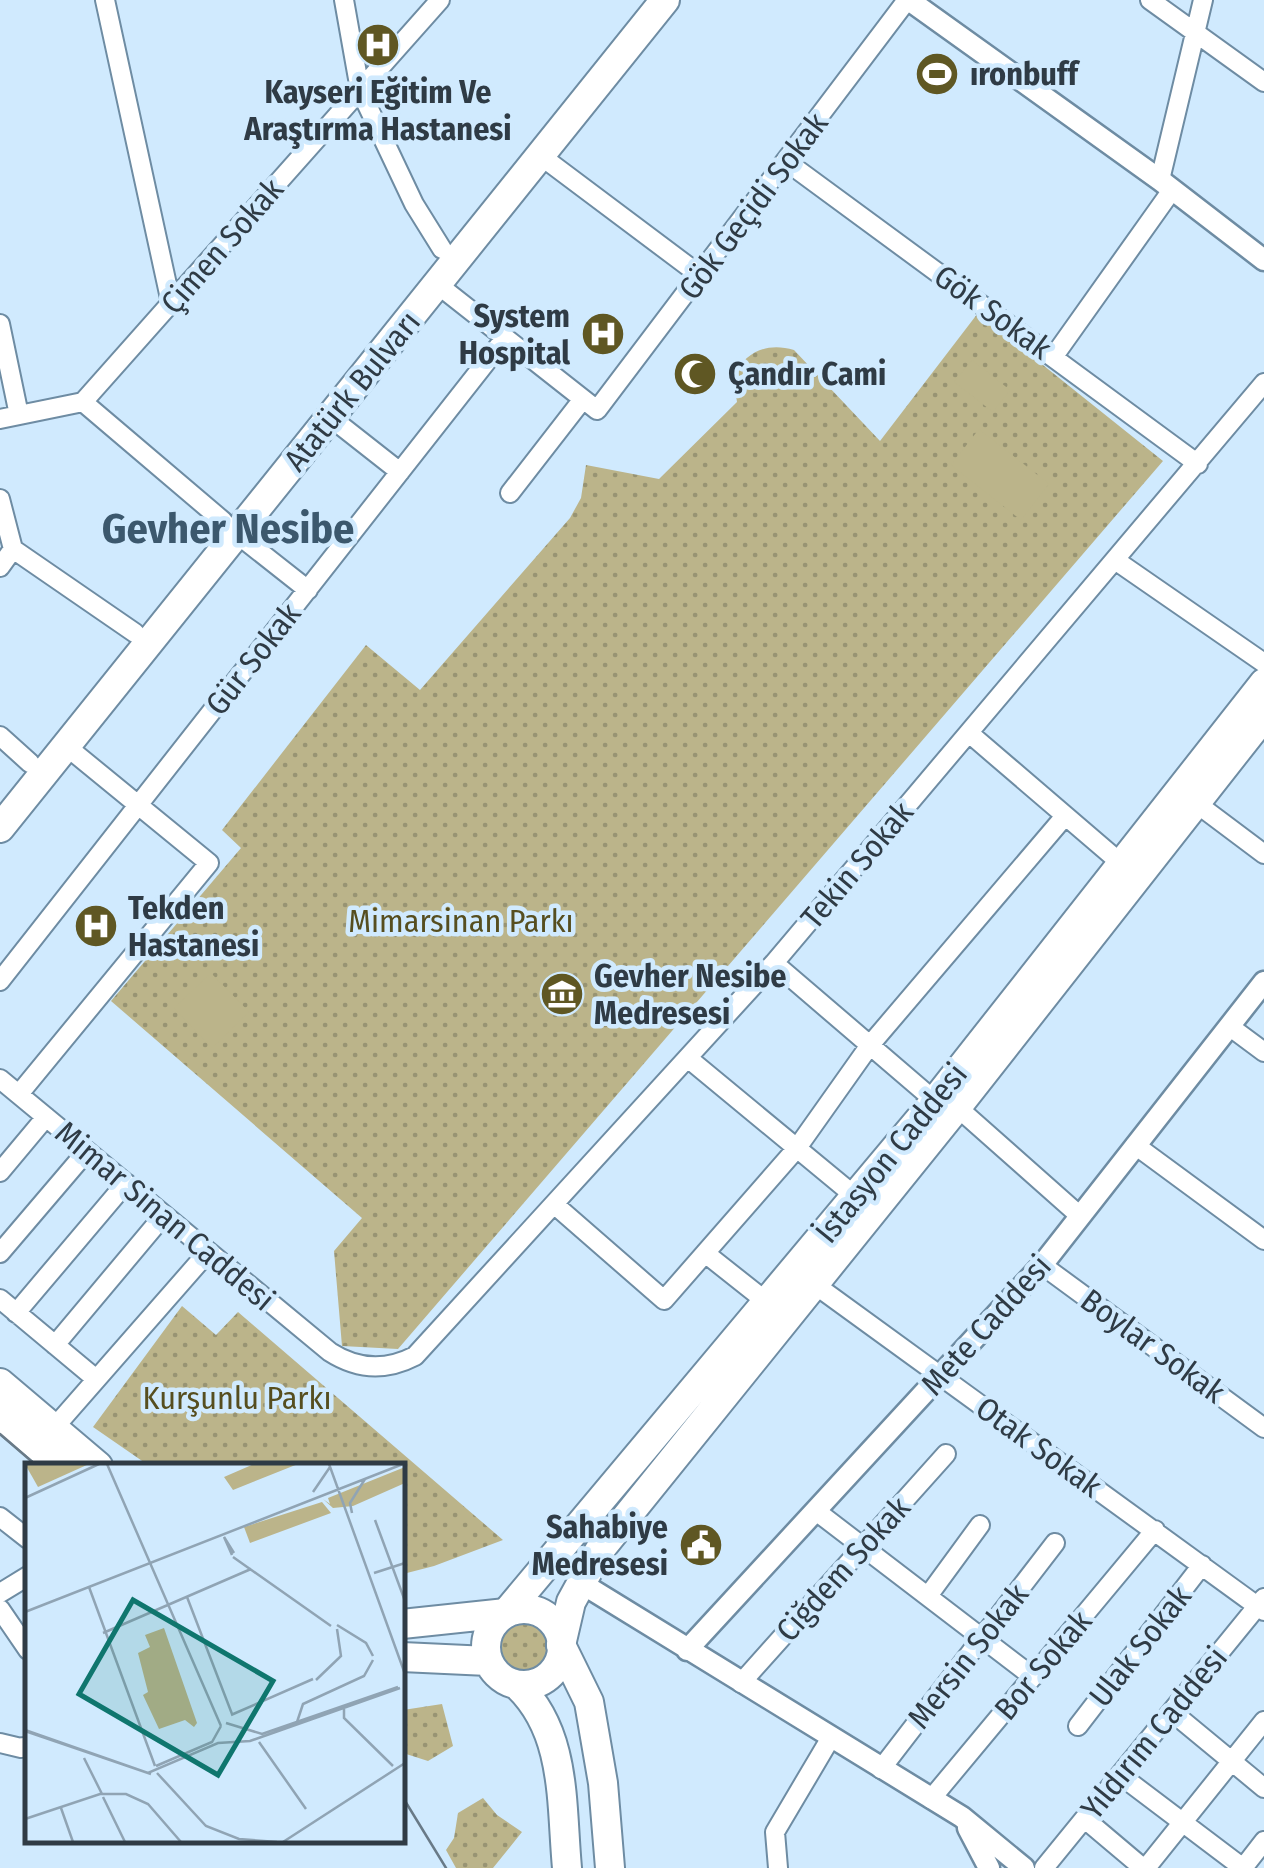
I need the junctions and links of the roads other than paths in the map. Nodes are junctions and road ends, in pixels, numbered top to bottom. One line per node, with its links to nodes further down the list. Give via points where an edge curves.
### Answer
1 (104, 0): 19 (street)
2 (344, 0): 11 (street)
3 (440, 0): 11 (street, Çimen Sokak)
4 (642, 0): 15 (main road, Atatürk Bulvarı)
5 (665, 0): 12 (main road, Atatürk Bulvarı)
6 (908, 0): 13 (street, Gök Geçidi Sokak); 14 (street)
7 (1150, 0): 9 (street)
8 (1203, 0): 9 (street)
9 (1197, 34): 10 (street); 14 (street)
10 (1264, 82)
11 (360, 90): 15 (street); 19 (street, Çimen Sokak)
12 (541, 156): 17 (street); 18 (main road, Atatürk Bulvarı)
13 (787, 162): 17 (street, Gök Geçidi Sokak); 22 (street, Gök Sokak)
14 (1166, 185): 16 (street); 22 (street)
15 (442, 249): 33 (main road, Atatürk Bulvarı)
16 (1264, 260)
17 (701, 276): 25 (street, Gök Geçidi Sokak)
18 (438, 284): 21 (street); 27 (main road, Atatürk Bulvarı)
19 (170, 303): 24 (street, Çimen Sokak)
20 (0, 324): 26 (street)
21 (505, 338): 25 (street); 30 (street, Gür Sokak)
22 (1054, 356): 29 (street, Gök Sokak)
23 (1264, 383): 29 (street, Tekin Sokak)
24 (84, 402): 26 (street); 33 (street)
25 (590, 405): 31 (street, Gök Geçidi Sokak)
26 (19, 415): 28 (street)
27 (330, 417): 30 (street); 33 (main road, Atatürk Bulvarı)
28 (0, 419)
29 (1198, 464): 35 (street, Tekin Sokak)
30 (400, 472): 37 (street, Gür Sokak)
31 (510, 493)
32 (0, 499): 34 (street)
33 (230, 528): 37 (street); 38 (main road, Atatürk Bulvarı); 44 (main road, Atatürk Bulvarı)
34 (13, 550): 36 (street); 38 (street)
35 (1115, 560): 39 (street); 42 (street, Tekin Sokak)
36 (0, 567)
37 (308, 590): 48 (street, Gür Sokak)
38 (135, 633): 45 (main road, Atatürk Bulvarı)
39 (1264, 663)
40 (1264, 683): 52 (main road, İstasyon Caddesi)
41 (1264, 716): 47 (main road, İstasyon Caddesi)
42 (969, 734): 49 (street); 53 (street, Tekin Sokak)
43 (0, 736): 45 (street)
44 (66, 746): 48 (street); 50 (main road, Atatürk Bulvarı)
45 (30, 764): 46 (main road, Atatürk Bulvarı)
46 (0, 800)
47 (1196, 803): 51 (street); 61 (main road, İstasyon Caddesi)
48 (138, 805): 54 (street, Gür Sokak); 60 (street, via 209,863)
49 (1065, 816): 52 (street); 57 (street)
50 (0, 828)
51 (1264, 854)
52 (1123, 864): 61 (main road, İstasyon Caddesi)
53 (774, 963): 57 (street); 59 (street, Tekin Sokak)
54 (0, 981)
55 (1264, 982): 56 (street, Mete Caddesi)
56 (1229, 1026): 58 (street); 63 (street, Mete Caddesi)
57 (870, 1045): 61 (street); 64 (street)
58 (1264, 1052)
59 (690, 1059): 64 (street); 69 (street, Tekin Sokak)
60 (6, 1087): 62 (street, Mimar Sinan Caddesi)
61 (946, 1104): 68 (main road, İstasyon Caddesi); 71 (street); 77 (main road, İstasyon Caddesi)
62 (46, 1117): 65 (street, Mimar Sinan Caddesi); 66 (street)
63 (1135, 1146): 71 (street, Mete Caddesi); 72 (street)
64 (798, 1148): 68 (street); 75 (street)
65 (87, 1151): 67 (street, Mimar Sinan Caddesi); 74 (street)
66 (0, 1172)
67 (126, 1183): 70 (street, Mimar Sinan Caddesi); 80 (street)
68 (856, 1197): 79 (main road, İstasyon Caddesi)
69 (555, 1204): 75 (street, via 664,1300); 82 (street, Tekin Sokak, via 416,1356 374,1368)
70 (164, 1215): 73 (street, Mimar Sinan Caddesi); 81 (street)
71 (1080, 1216): 76 (street, Mete Caddesi)
72 (1264, 1240)
73 (208, 1252): 82 (street, Mimar Sinan Caddesi); 84 (street)
74 (0, 1253)
75 (705, 1254): 79 (street)
76 (1042, 1265): 83 (street, Mete Caddesi); 87 (street, Boylar Sokak)
77 (814, 1284): 83 (street, Otak Sokak); 101 (main road, İstasyon Caddesi, via 599,1551)
78 (0, 1299): 80 (street)
79 (768, 1303): 106 (main road, İstasyon Caddesi)
80 (16, 1313): 81 (street)
81 (55, 1346): 84 (street)
82 (330, 1352)
83 (941, 1376): 92 (street, Mete Caddesi); 95 (street, Otak Sokak)
84 (96, 1380): 88 (street)
85 (0, 1383): 88 (main road)
86 (0, 1415): 90 (main road)
87 (1264, 1428)
88 (53, 1429): 91 (main road)
89 (946, 1454): 98 (street, Ciğdem Sokak)
90 (57, 1463)
91 (94, 1463)
92 (816, 1510): 98 (street); 111 (street, Mete Caddesi)
93 (0, 1517): 96 (street)
94 (980, 1525): 103 (street)
95 (1154, 1530): 99 (street, Otak Sokak); 114 (street, Bor Sokak)
96 (25, 1537)
97 (1055, 1543): 108 (street, Mersin Sokak)
98 (863, 1546): 103 (street); 115 (street, Ciğdem Sokak)
99 (1202, 1565): 104 (street, Otak Sokak); 119 (street, Ulak Sokak)
100 (25, 1578): 102 (street)
101 (581, 1583): 109 (main road, İstasyon Caddesi); 111 (street)
102 (0, 1594)
103 (928, 1596): 108 (street)
104 (1262, 1605): 117 (street, Yıldırım Caddesi)
105 (0, 1609): 110 (street)
106 (506, 1613): 107 (main road); 109 (main road, via 539,1612); 113 (main road, via 490,1630)
107 (405, 1624)
108 (982, 1638): 114 (street); 124 (street, Mersin Sokak)
109 (562, 1645): 116 (main road, via 548,1676); 133 (main road, via 589,1702)
110 (25, 1646)
111 (687, 1650): 115 (street)
112 (405, 1656): 113 (main road)
113 (488, 1660): 116 (main road, via 502,1679)
114 (1033, 1676): 127 (street, Bor Sokak)
115 (741, 1684): 120 (street)
116 (517, 1685): 132 (main road, via 553,1739)
117 (1172, 1712): 123 (street); 125 (street, Yıldırım Caddesi)
118 (1264, 1721): 123 (street)
119 (1078, 1726)
120 (830, 1739): 124 (street); 134 (street, via 776,1832)
121 (0, 1743): 122 (street)
122 (25, 1747)
123 (1232, 1761): 126 (street); 130 (street)
124 (881, 1769): 127 (street)
125 (1120, 1774): 129 (street, Yıldırım Caddesi); 130 (street)
126 (1264, 1788)
127 (932, 1799): 128 (street)
128 (962, 1817): 135 (street); 136 (street)
129 (1084, 1819): 137 (street, Yıldırım Caddesi); 138 (street)
130 (1182, 1822): 131 (street); 138 (street)
131 (1253, 1860)
132 (567, 1868)
133 (610, 1868)
134 (778, 1868)
135 (990, 1868)
136 (1024, 1868)
137 (1044, 1868)
138 (1144, 1868)

